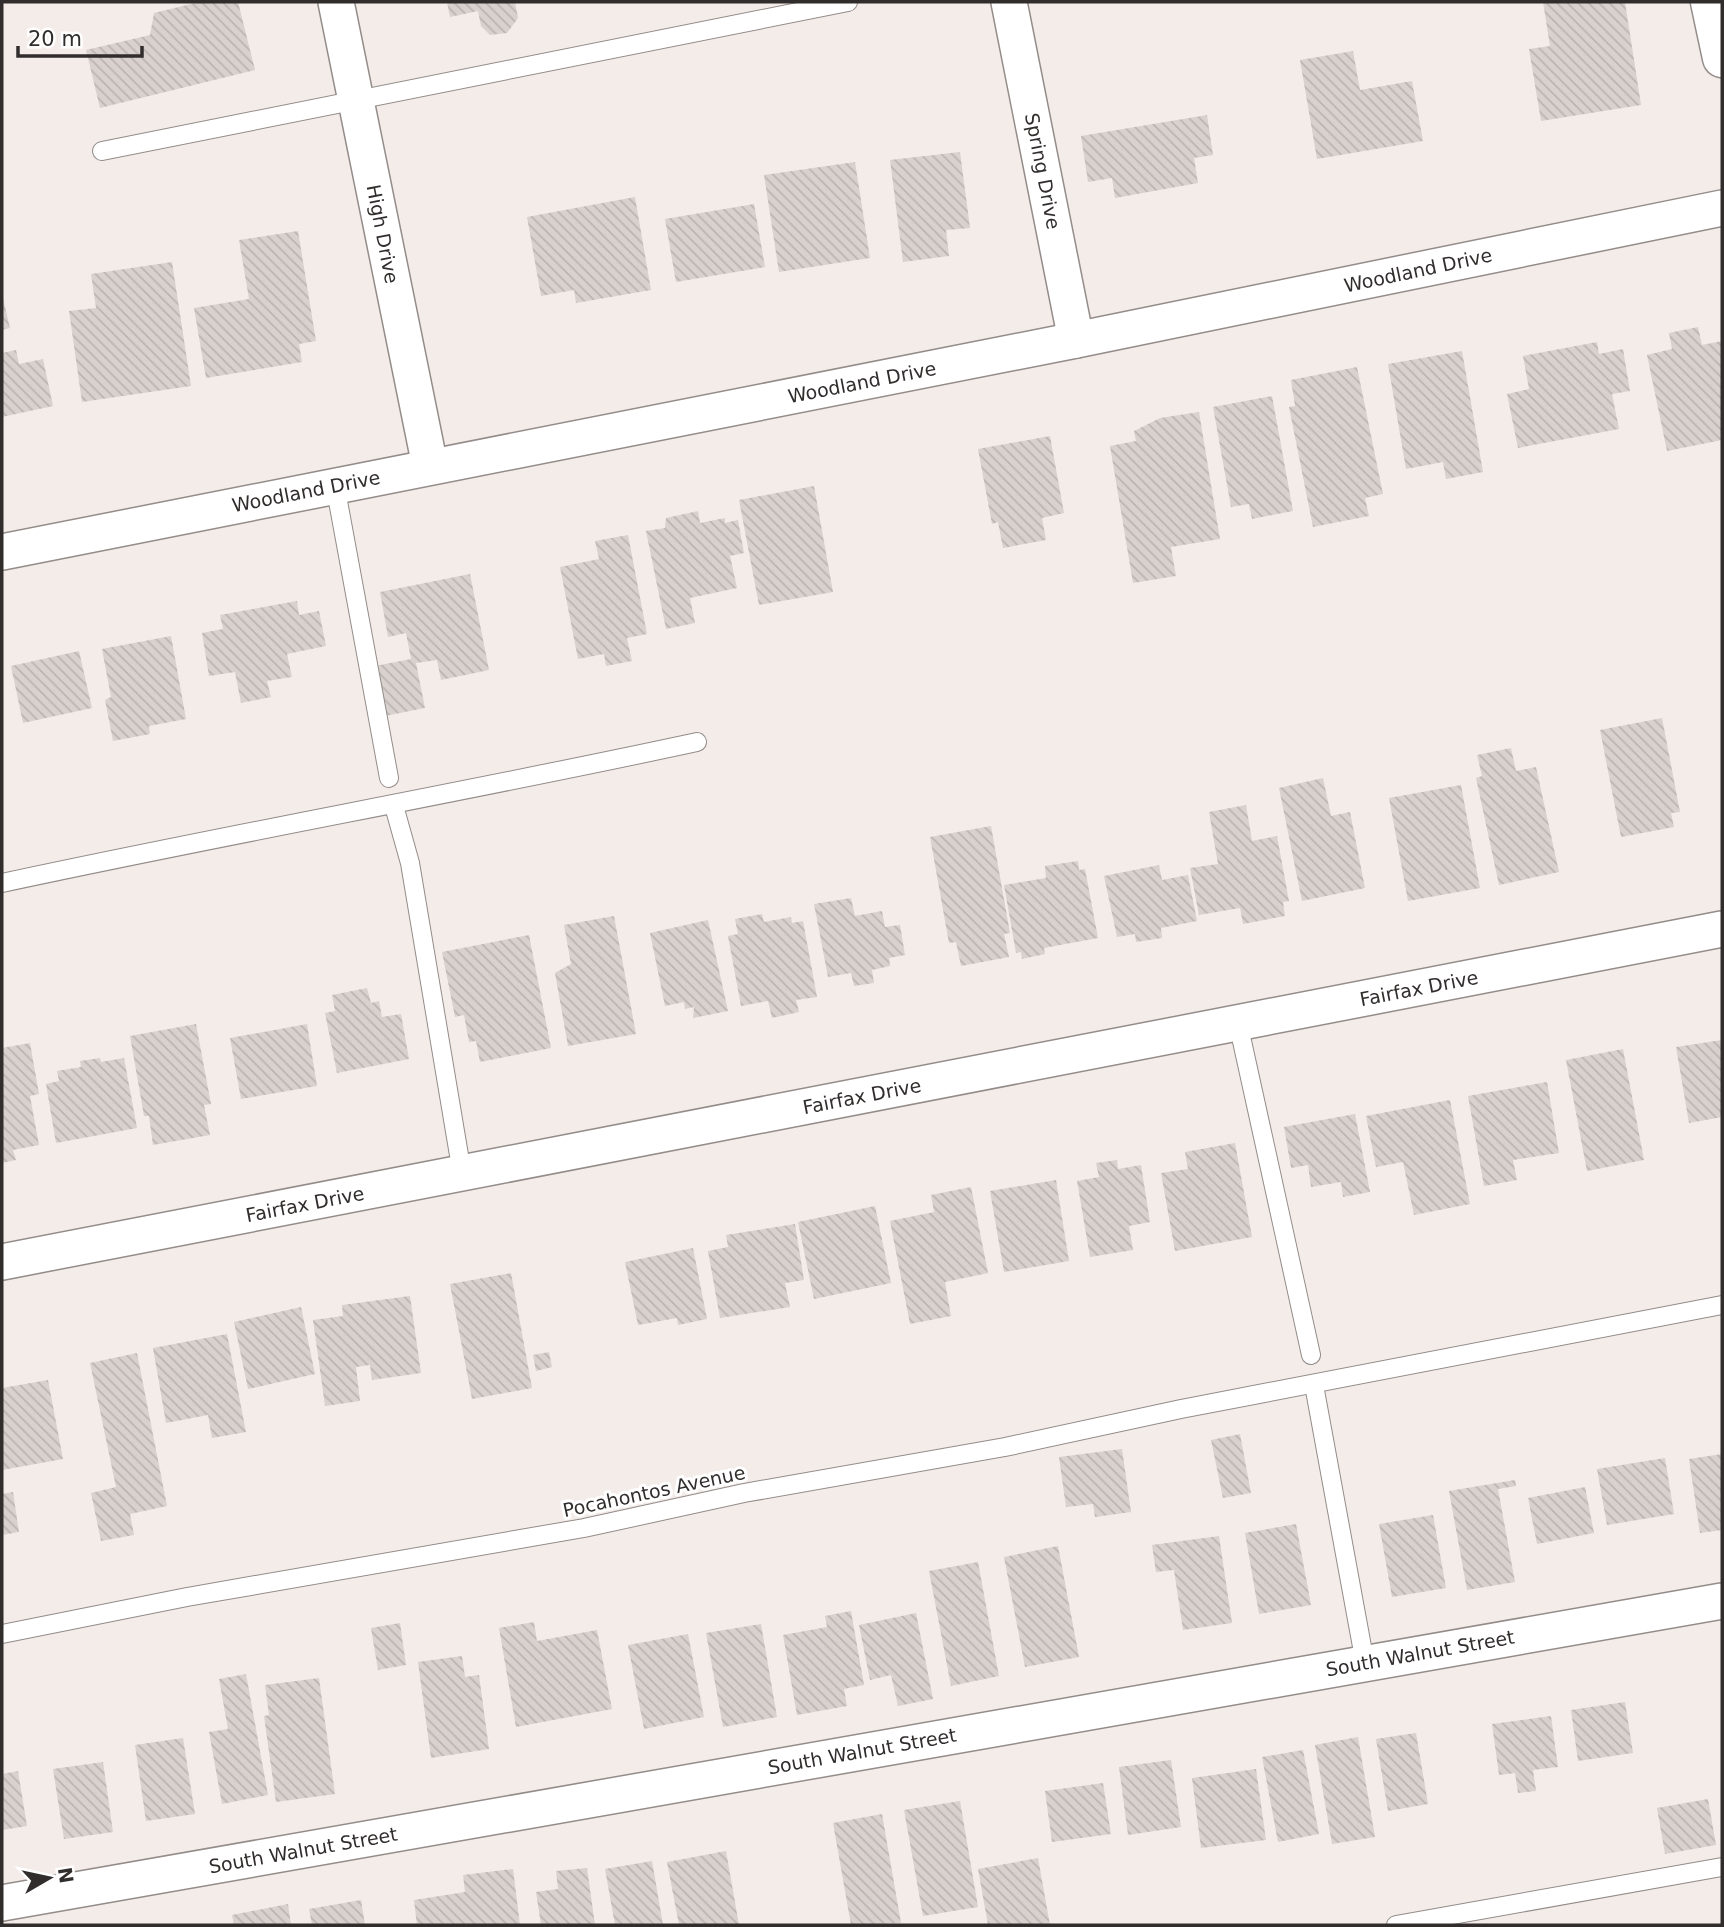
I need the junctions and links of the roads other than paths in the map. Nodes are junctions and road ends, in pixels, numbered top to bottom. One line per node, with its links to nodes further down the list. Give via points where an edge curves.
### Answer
1 (336, 2): 6 (street, High Drive)
2 (848, 2): 6 (lane)
3 (1009, 2): 9 (street, Spring Drive)
4 (1710, 2): 5 (street)
5 (1722, 58)
6 (356, 101): 7 (lane); 10 (street, High Drive)
7 (103, 151)
8 (1722, 208): 9 (street, Woodland Drive)
9 (1076, 340): 10 (street, Woodland Drive)
10 (429, 466): 11 (street, Woodland Drive)
11 (335, 485): 12 (street, Woodland Drive); 14 (lane)
12 (2, 552)
13 (697, 742): 15 (lane)
14 (389, 778)
15 (394, 806): 16 (lane); 19 (lane, via 410,863)
16 (2, 883)
17 (1722, 929): 18 (street, Fairfax Drive)
18 (1238, 1023): 19 (street, Fairfax Drive); 22 (lane)
19 (462, 1173): 20 (street, Fairfax Drive)
20 (2, 1262)
21 (1722, 1305): 23 (lane, Pocahontos Avenue)
22 (1311, 1355)
23 (1314, 1385): 25 (lane, Pocahontos Avenue, via 744,1493 584,1528); 26 (lane)
24 (1722, 1601): 26 (street, South Walnut Street)
25 (2, 1634)
26 (1365, 1663): 28 (street, South Walnut Street)
27 (1722, 1867): 29 (lane)
28 (2, 1903)
29 (1396, 1925)

